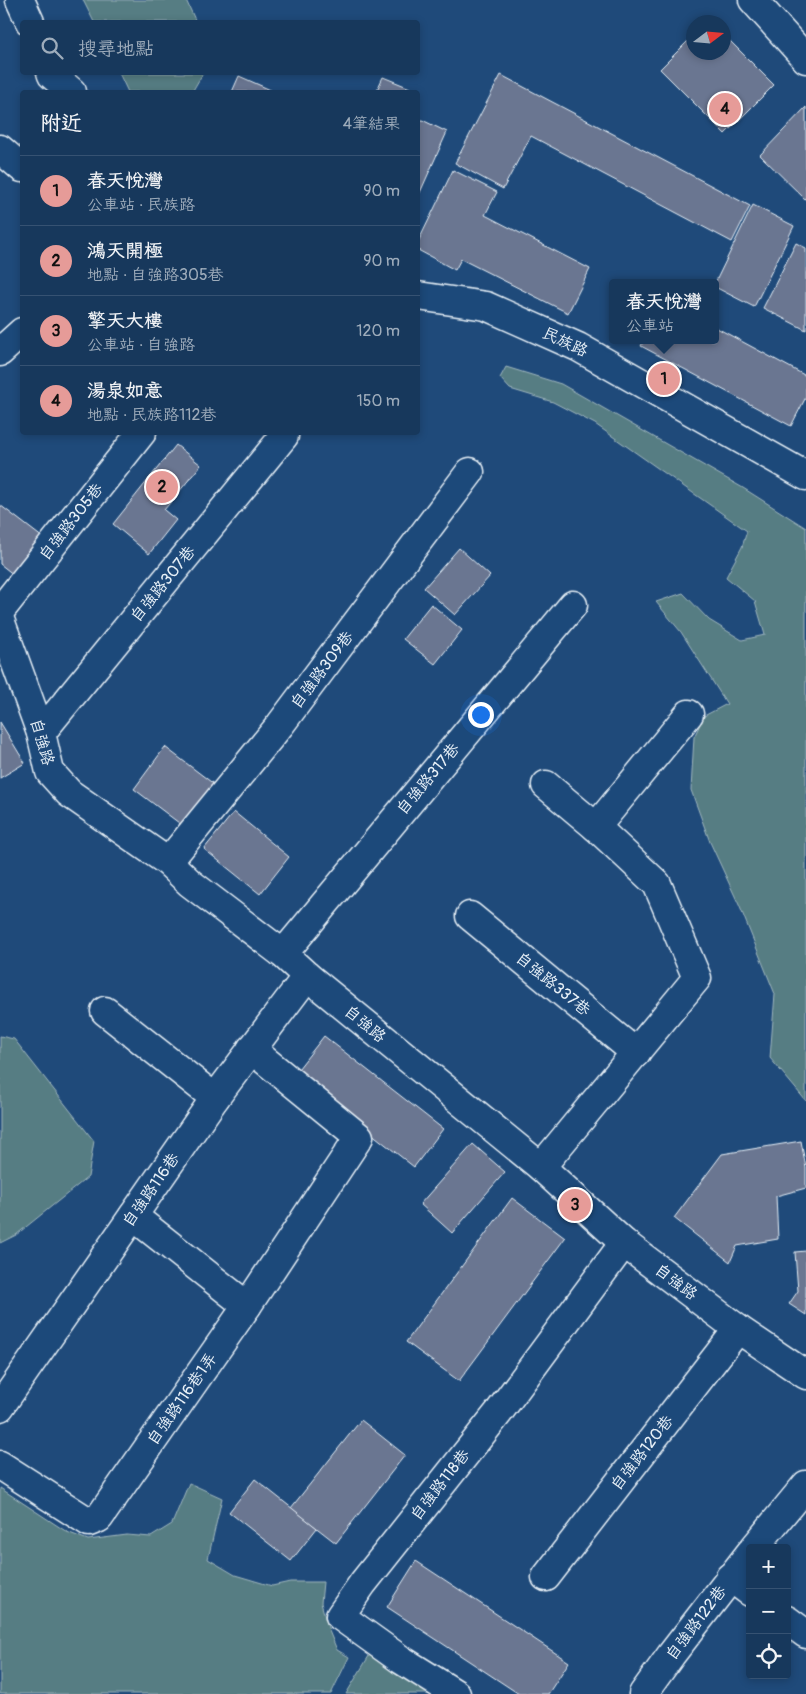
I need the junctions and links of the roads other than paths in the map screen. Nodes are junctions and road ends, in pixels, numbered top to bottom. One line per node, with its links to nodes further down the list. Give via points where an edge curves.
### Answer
1 (20, 0): 3 (street)
2 (753, 0): 4 (street)
3 (29, 20)
4 (806, 60)
5 (52, 75): 6 (street)
6 (70, 90)
7 (0, 149): 8 (street)
8 (20, 166)
9 (420, 296): 15 (street, 民族路, via 486,306 578,347)
10 (20, 334): 11 (street)
11 (0, 352)
12 (140, 435): 17 (street, 自強路305巷)
13 (284, 436): 20 (street, 自強路307巷)
14 (470, 472): 23 (street, 自強路309巷, via 280,725)
15 (806, 476)
16 (573, 605): 25 (street, 自強路317巷)
17 (0, 611)
18 (0, 620): 20 (street, 自強路)
19 (689, 714): 22 (street)
20 (41, 733): 23 (street, 自強路, via 50,772 70,793)
21 (546, 785): 22 (street)
22 (596, 827): 29 (street, via 657,884 698,978)
23 (168, 862): 25 (street, 自強路, via 190,883)
24 (470, 916): 29 (street, 自強路337巷)
25 (283, 954): 26 (street, 自強路)
26 (307, 976): 28 (street, 自強路116巷); 31 (street, 自強路)
27 (106, 1011): 30 (street)
28 (251, 1050): 30 (street, 自強路116巷); 34 (street, 自強路116巷1弄, via 359,1137)
29 (636, 1053): 31 (street)
30 (215, 1098): 32 (street, 自強路116巷)
31 (541, 1167): 33 (street, 自強路)
32 (133, 1216): 34 (street); 37 (street, 自強路116巷)
33 (624, 1243): 35 (street, 自強路); 46 (street, 自強路118巷, via 499,1412 340,1616)
34 (247, 1306): 38 (street, 自強路116巷1弄, via 98,1518 89,1522)
35 (738, 1329): 36 (street, 自強路); 42 (street, 自強路120巷)
36 (806, 1375)
37 (0, 1407)
38 (0, 1465)
39 (806, 1485): 40 (street)
40 (757, 1544)
41 (746, 1566): 43 (street, 自強路122巷)
42 (546, 1577)
43 (740, 1585): 47 (street, 自強路122巷)
44 (791, 1623): 45 (street)
45 (806, 1634)
46 (456, 1694)
47 (644, 1694)

